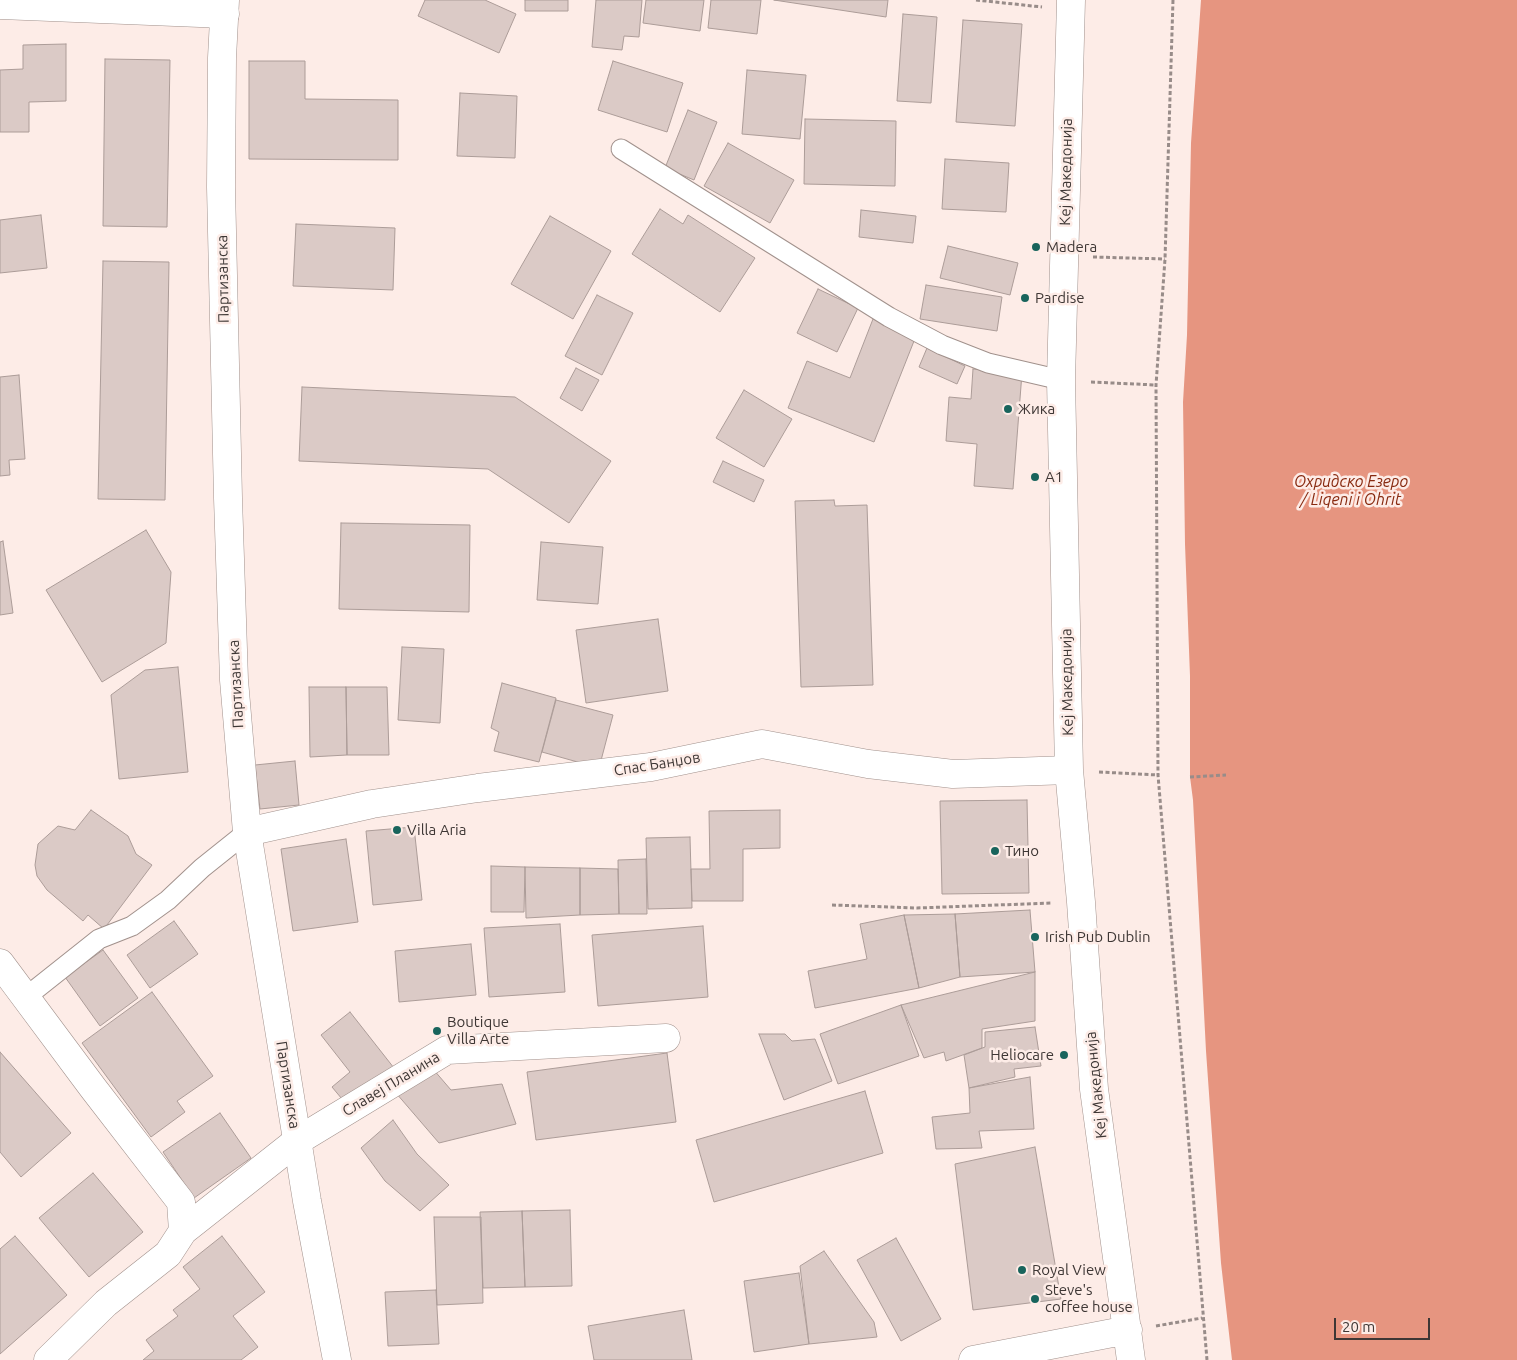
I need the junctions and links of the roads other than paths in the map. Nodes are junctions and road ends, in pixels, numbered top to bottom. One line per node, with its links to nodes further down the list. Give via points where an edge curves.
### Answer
1 (0, 5): 3 (street)
2 (1070, 5): 5 (street, Кеј Македонија)
3 (225, 7): 7 (street, Партизанска, via 221,186 228,498 234,680)
4 (621, 149): 5 (lane, via 889,317 942,346 988,363)
5 (1062, 380): 6 (street, Кеј Македонија)
6 (1069, 770): 7 (street, Спас Банџов, via 953,774 868,764 762,744 651,766 372,804); 13 (street, Кеј Македонија, via 1094,1089)
7 (247, 832): 9 (lane, via 168,900 132,926 99,939); 11 (street, Партизанска)
8 (0, 963): 9 (street)
9 (26, 997): 12 (street, via 181,1202)
10 (666, 1038): 11 (street, Славеј Планина, via 447,1050)
11 (298, 1141): 12 (street, Славеј Планина); 15 (street, Партизанска)
12 (183, 1231): 14 (street, Славеј Планина, via 168,1254 106,1303)
13 (1128, 1330): 16 (street); 17 (street, Кеј Македонија)
14 (48, 1360)
15 (337, 1360)
16 (973, 1360)
17 (1131, 1360)

